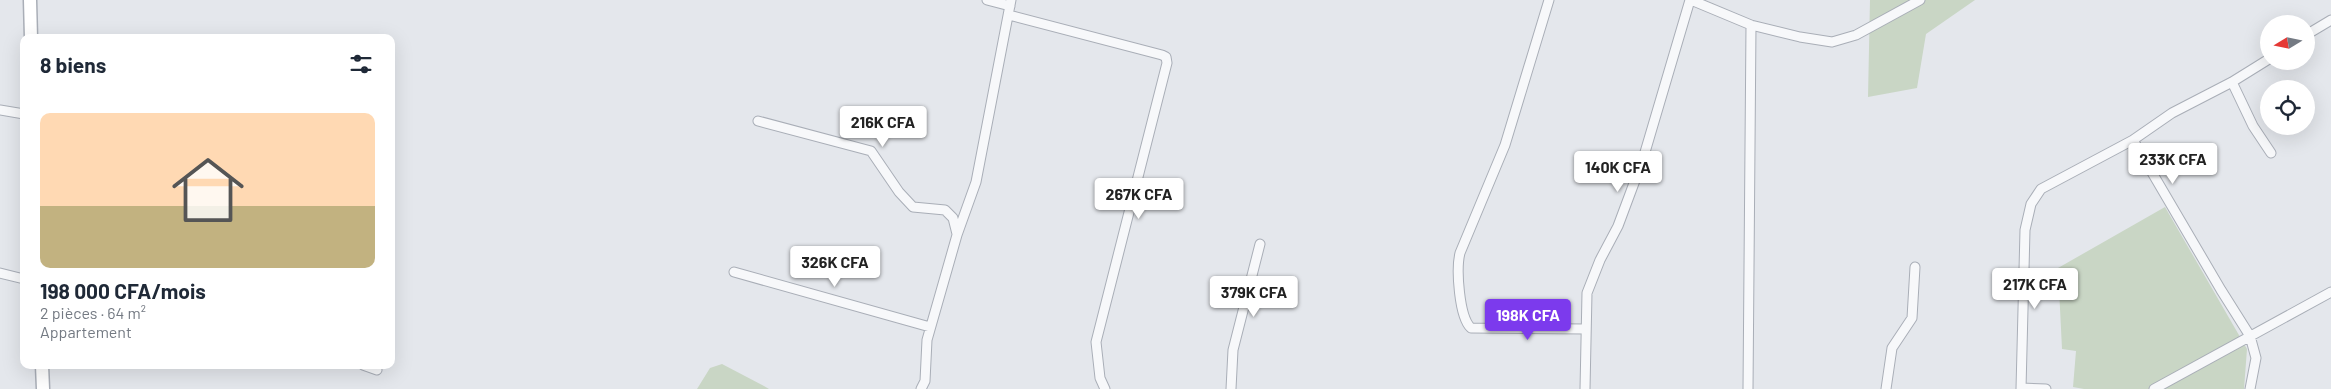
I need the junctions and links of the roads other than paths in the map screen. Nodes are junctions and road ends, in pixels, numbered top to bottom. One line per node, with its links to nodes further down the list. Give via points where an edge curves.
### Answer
1 (30, 0): 11 (street)
2 (987, 0): 6 (street)
3 (1549, 0): 27 (street, via 1505,145 1460,253 1457,264 1460,291 1466,321 1471,328)
4 (1691, 0): 9 (street); 27 (street, via 1642,159 1618,226 1587,293)
5 (1920, 0): 9 (street, via 1856,35 1832,42)
6 (1011, 3): 7 (street)
7 (1009, 16): 19 (street, via 976,182); 33 (street, via 1166,58 1096,342 1100,378)
8 (2331, 20): 10 (street)
9 (1751, 25): 36 (street)
10 (2315, 30)
11 (31, 34)
12 (2260, 65): 13 (street)
13 (2232, 82): 17 (street, via 2179,109); 18 (street, via 2253,126)
14 (0, 110): 15 (street)
15 (20, 113)
16 (758, 121): 19 (street, via 871,152 913,207 945,210 952,218)
17 (2133, 140): 28 (street); 31 (street, via 2041,189 2031,204 2025,230)
18 (2271, 153)
19 (957, 234): 26 (street)
20 (1260, 244): 34 (street, via 1233,350)
21 (1915, 267): 37 (street, via 1912,318 1892,348)
22 (734, 272): 26 (street)
23 (0, 273): 24 (street)
24 (20, 278)
25 (2331, 292): 28 (street)
26 (930, 327): 30 (street)
27 (1586, 329): 35 (street)
28 (2250, 336): 39 (street); 40 (street, via 2256,358)
29 (42, 369): 32 (street)
30 (925, 386)
31 (2021, 388): 38 (street)
32 (43, 389)
33 (1105, 389)
34 (1230, 389)
35 (1586, 389)
36 (1748, 389)
37 (1886, 389)
38 (2046, 389)
39 (2154, 389)
40 (2250, 389)

